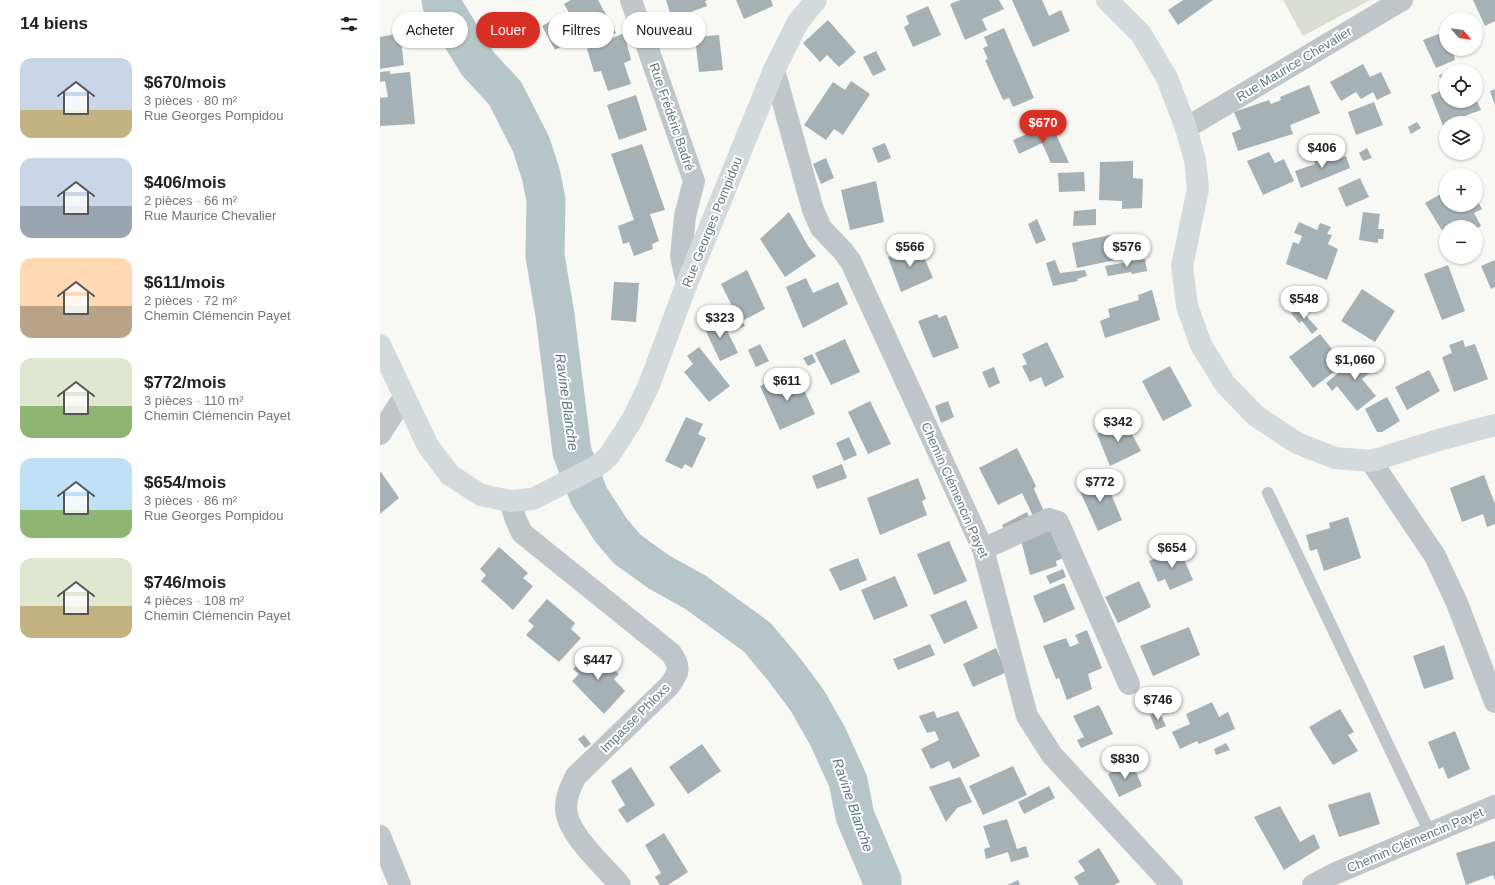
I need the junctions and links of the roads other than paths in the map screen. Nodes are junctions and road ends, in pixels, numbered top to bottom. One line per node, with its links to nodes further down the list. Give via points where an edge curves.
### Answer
1 (631, 0): 7 (street, Rue Frédéric Badré, via 694,181 685,216 680,256)
2 (816, 0): 5 (main road, Rue Georges Pompidou, via 798,22)
3 (1106, 0): 6 (main road, via 1141,34 1167,78)
4 (1402, 0): 6 (street, Rue Maurice Chevalier)
5 (774, 70): 7 (main road, Rue Georges Pompidou); 15 (street, Chemin Clémencin Payet, via 813,210 821,228 852,262)
6 (1186, 128): 12 (main road, via 1195,160 1198,189 1182,266 1187,306 1201,345 1225,384 1256,416 1303,446 1335,458)
7 (687, 283): 14 (main road, Rue Georges Pompidou, via 649,385 610,456 597,466 533,499)
8 (380, 345): 9 (main road, Rue Georges Pompidou)
9 (404, 397): 11 (street); 14 (main road, Rue Georges Pompidou, via 428,446 450,475 481,495)
10 (1495, 425): 12 (main road)
11 (380, 434)
12 (1371, 461): 17 (street, via 1435,556 1457,602)
13 (1268, 493): 19 (lane)
14 (510, 501): 23 (street, Impasse Phloxs, via 522,533 671,653 676,661 678,670 672,682 576,776 568,794 566,809 572,828)
15 (983, 549): 16 (street, via 1049,519 1058,522); 24 (street, Chemin Clémencin Payet, via 1028,716 1052,755)
16 (1129, 684)
17 (1495, 702)
18 (1495, 806): 19 (street, Chemin Clémencin Payet)
19 (1430, 833): 21 (street, Chemin Clémencin Payet)
20 (380, 836): 22 (street)
21 (1339, 879): 25 (street, Chemin Clémencin Payet)
22 (400, 885)
23 (620, 885)
24 (1172, 885)
25 (1313, 885)

